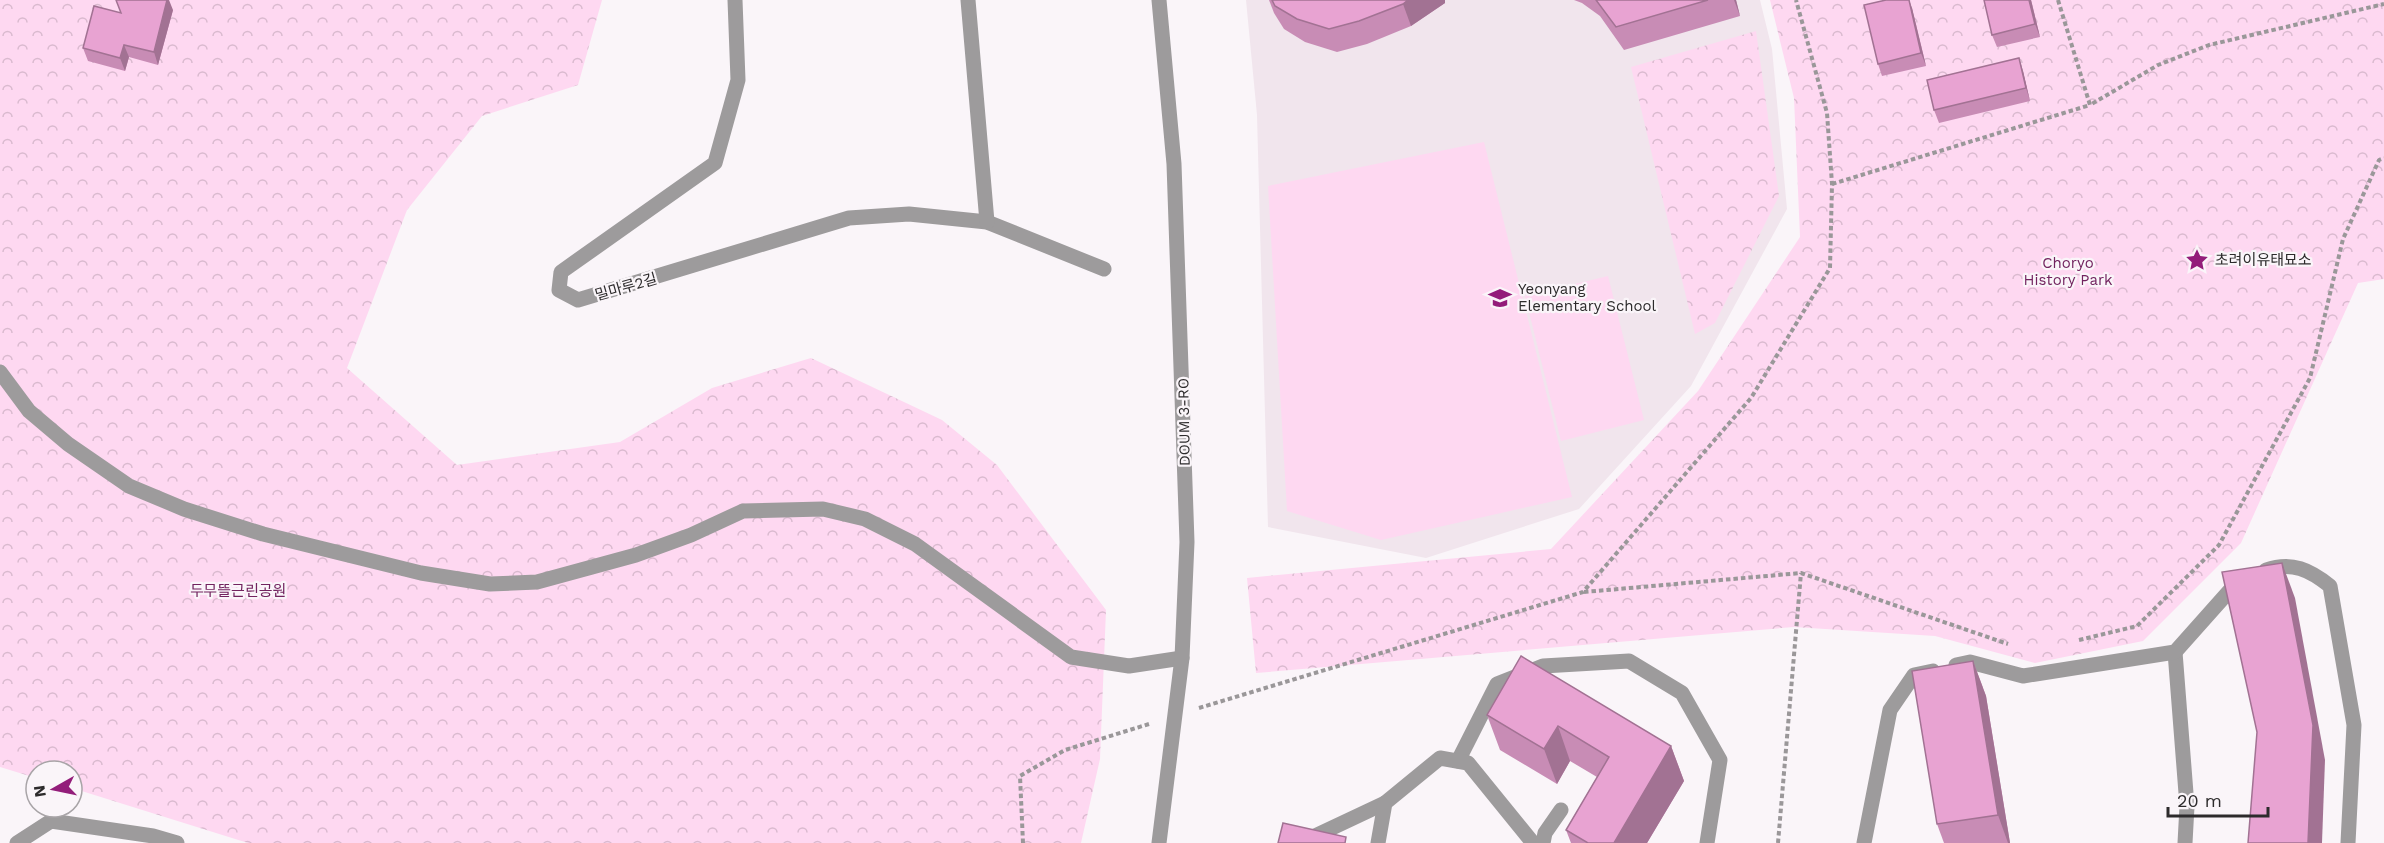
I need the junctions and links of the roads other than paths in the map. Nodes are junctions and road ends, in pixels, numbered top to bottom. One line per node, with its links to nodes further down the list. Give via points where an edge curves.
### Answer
1 (735, 0): 4 (street, 밀마루2길, via 738,80 715,163 561,272 559,290 578,300 849,218 909,214)
2 (968, 0): 4 (street)
3 (1159, 0): 8 (street, DOUM 3-RO, via 1174,164 1183,363 1187,542)
4 (987, 222): 5 (street, 밀마루2길)
5 (1104, 269)
6 (0, 372): 8 (street, via 28,411 129,486 184,509 263,534 421,573 490,584 537,582 636,555 743,511 823,509 865,519 915,544 1071,657 1129,666)
7 (2175, 652): 20 (street, via 2023,676 1970,662 1914,675 1890,710); 21 (street, via 2187,806); 22 (street, via 2238,580 2275,567 2308,569 2330,586 2354,725)
8 (1182, 658): 14 (street, DOUM 3-RO)
9 (1458, 761): 10 (street, via 1440,758); 17 (street, via 1468,763); 19 (street, via 1497,684 1543,666 1629,661 1682,693 1719,760)
10 (1385, 802): 15 (street); 16 (street)
11 (1561, 810): 18 (street, via 1545,833)
12 (174, 842): 13 (street, via 51,821)
13 (16, 843)
14 (1159, 843)
15 (1299, 843)
16 (1378, 843)
17 (1533, 843)
18 (1543, 843)
19 (1707, 843)
20 (1864, 843)
21 (2185, 843)
22 (2348, 843)

